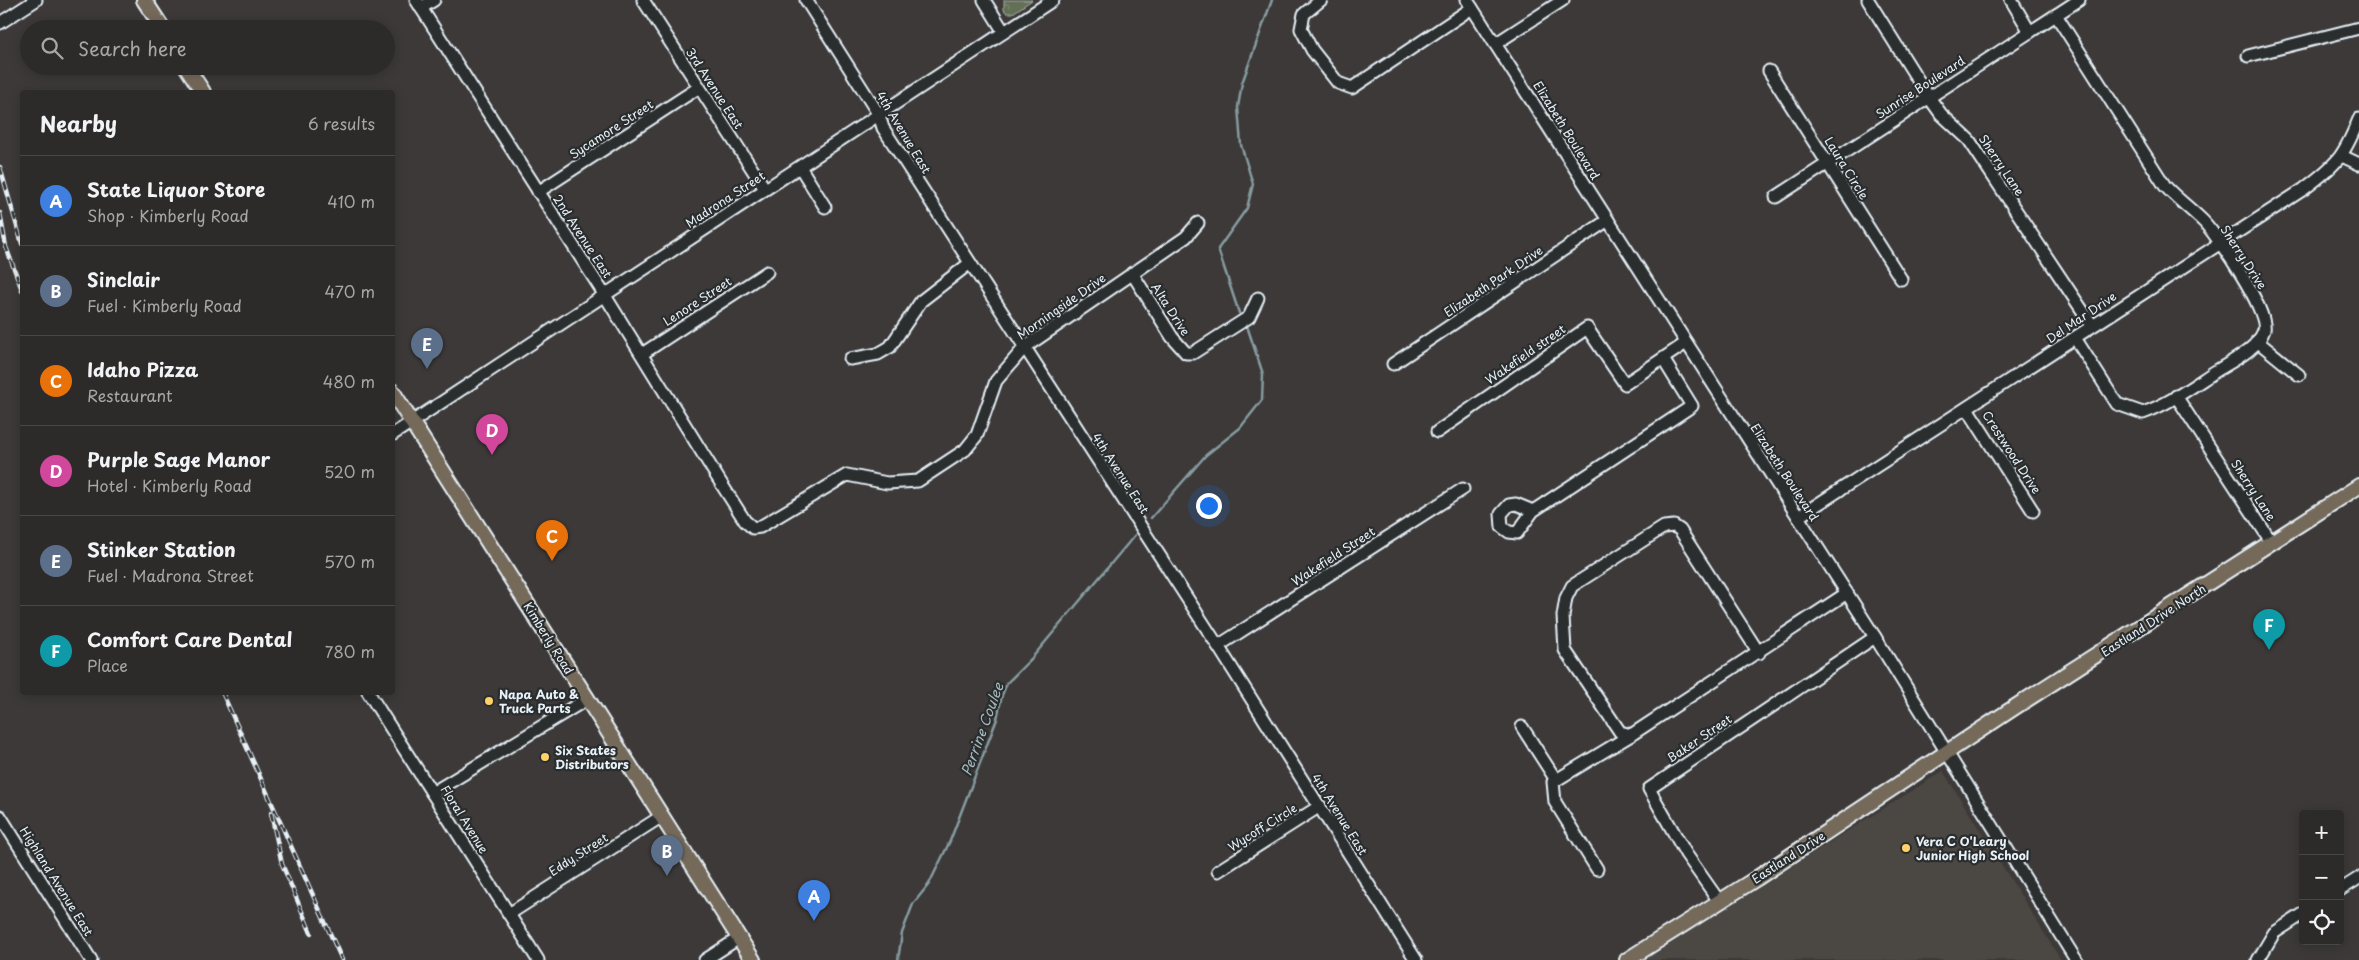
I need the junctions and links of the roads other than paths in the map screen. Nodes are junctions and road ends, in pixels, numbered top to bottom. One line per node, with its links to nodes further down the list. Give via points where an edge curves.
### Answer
1 (36, 0): 17 (street)
2 (144, 0): 16 (main road)
3 (434, 0): 13 (street)
4 (643, 0): 25 (street, 3rd Avenue East)
5 (806, 0): 28 (street, 4th Avenue East)
6 (984, 0): 19 (street)
7 (1053, 0): 19 (street, Madrona Street)
8 (1321, 0): 14 (street, via 1304,14 1301,29 1312,50 1338,84 1352,88)
9 (1563, 0): 21 (street)
10 (1868, 0): 27 (street, Sherry Lane)
11 (2011, 0): 20 (street)
12 (2079, 0): 15 (street, Sunrise Boulevard)
13 (418, 4): 35 (street, 2nd Avenue East)
14 (1470, 4): 21 (street, Elizabeth Boulevard)
15 (2056, 15): 20 (street, Sunrise Boulevard); 40 (street, Sherry Drive, via 2164,186)
16 (157, 20)
17 (0, 23)
18 (2359, 28): 22 (street)
19 (1004, 32): 28 (street, Madrona Street)
20 (2030, 32): 27 (street, Sunrise Boulevard)
21 (1495, 44): 38 (street, Elizabeth Boulevard)
22 (2248, 56)
23 (1769, 71): 31 (street, Laura Circle)
24 (192, 75): 26 (main road)
25 (698, 88): 34 (street, 3rd Avenue East); 35 (street, Sycamore Street)
26 (202, 90)
27 (1928, 96): 31 (street, Sunrise Boulevard); 47 (street, Sherry Lane, via 1941,114 1969,140)
28 (879, 115): 33 (street, Madrona Street); 41 (street, 4th Avenue East, via 883,128)
29 (2359, 119): 30 (street, Del Mar Drive)
30 (2342, 156): 32 (street); 40 (street, Del Mar Drive, via 2304,188)
31 (1829, 164): 36 (street, Sunrise Boulevard); 44 (street, Laura Circle)
32 (2359, 164)
33 (800, 167): 34 (street, Madrona Street); 37 (street)
34 (765, 189): 45 (street, Madrona Street)
35 (538, 192): 45 (street, 2nd Avenue East)
36 (1776, 197)
37 (825, 207)
38 (1608, 220): 50 (street, Elizabeth Boulevard); 55 (street, Elizabeth Park Drive)
39 (1198, 223): 43 (street, Morningside Drive, via 1186,237)
40 (2221, 242): 47 (street, Del Mar Drive); 49 (street, Sherry Drive, via 2260,308 2265,324)
41 (970, 263): 51 (street, 4th Avenue East); 53 (street, via 921,301 890,347 878,354)
42 (767, 272): 52 (street, Lenore Street)
43 (1132, 273): 46 (street, Alta Drive, via 1172,337 1186,353 1193,353 1249,316); 51 (street, Morningside Drive)
44 (1901, 279)
45 (604, 294): 52 (street, 2nd Avenue East); 60 (street, Madrona Street)
46 (1258, 298)
47 (2092, 325): 48 (street, Del Mar Drive)
48 (2075, 338): 58 (street, via 2117,404 2143,413); 59 (street, Del Mar Drive)
49 (2257, 341): 56 (street); 58 (street, via 2243,354)
50 (1686, 343): 54 (street, Wakefield street); 68 (street, Elizabeth Boulevard)
51 (1024, 348): 64 (street, Morningside Drive, via 996,381 977,435 971,443 918,480 887,483 848,475 760,527 752,528); 72 (street, 4th Avenue East)
52 (642, 354): 64 (street, 2nd Avenue East)
53 (850, 359)
54 (1663, 359): 61 (street, Wakefield street, via 1625,384 1587,328); 67 (street, via 1692,406)
55 (1393, 364)
56 (2299, 375)
57 (395, 396): 60 (main road, Kimberly Road)
58 (2176, 396): 69 (street, Sherry Lane)
59 (1967, 408): 66 (street, Crestwood Drive); 68 (street, Del Mar Drive)
60 (412, 422): 62 (street, Madrona Street); 75 (main road, Kimberly Road)
61 (1437, 432)
62 (395, 433)
63 (2359, 486): 69 (main road, Eastland Drive North)
64 (724, 488)
65 (1463, 489): 72 (street, Wakefield Street)
66 (2034, 511)
67 (1533, 512)
68 (1798, 517): 70 (street, Elizabeth Boulevard)
69 (2272, 543): 78 (main road, Eastland Drive North)
70 (1847, 593): 71 (street, Elizabeth Boulevard); 73 (street)
71 (1874, 637): 78 (street, Elizabeth Boulevard); 88 (street, Baker Street, via 1649,789 1686,854)
72 (1218, 646): 81 (street, 4th Avenue East)
73 (1759, 653): 77 (street); 77 (street, via 1680,530 1674,526 1664,527 1572,586 1563,616 1565,650 1620,732)
74 (370, 695): 80 (street, Floral Avenue)
75 (588, 699): 80 (street); 83 (main road, Kimberly Road)
76 (1522, 726): 79 (street)
77 (1631, 735): 79 (street)
78 (1946, 752): 88 (main road, Eastland Drive); 98 (street, Elizabeth Boulevard)
79 (1556, 780): 84 (street, via 1553,782 1555,802)
80 (432, 794): 89 (street, Floral Avenue)
81 (1320, 806): 85 (street, Wycoff Circle); 96 (street, 4th Avenue East)
82 (0, 816): 92 (street, Highland Avenue East)
83 (662, 816): 89 (street, Eddy Street); 91 (main road, Kimberly Road)
84 (1597, 869)
85 (1218, 871)
86 (2359, 878): 87 (street)
87 (2344, 887)
88 (1719, 901): 97 (main road, Eastland Drive)
89 (509, 914): 93 (street, Floral Avenue)
90 (2299, 917): 99 (street, via 2274,933)
91 (739, 938): 94 (street); 95 (main road, Kimberly Road)
92 (91, 960)
93 (538, 960)
94 (704, 960)
95 (753, 960)
96 (1416, 960)
97 (1627, 960)
98 (2076, 960)
99 (2258, 960)

